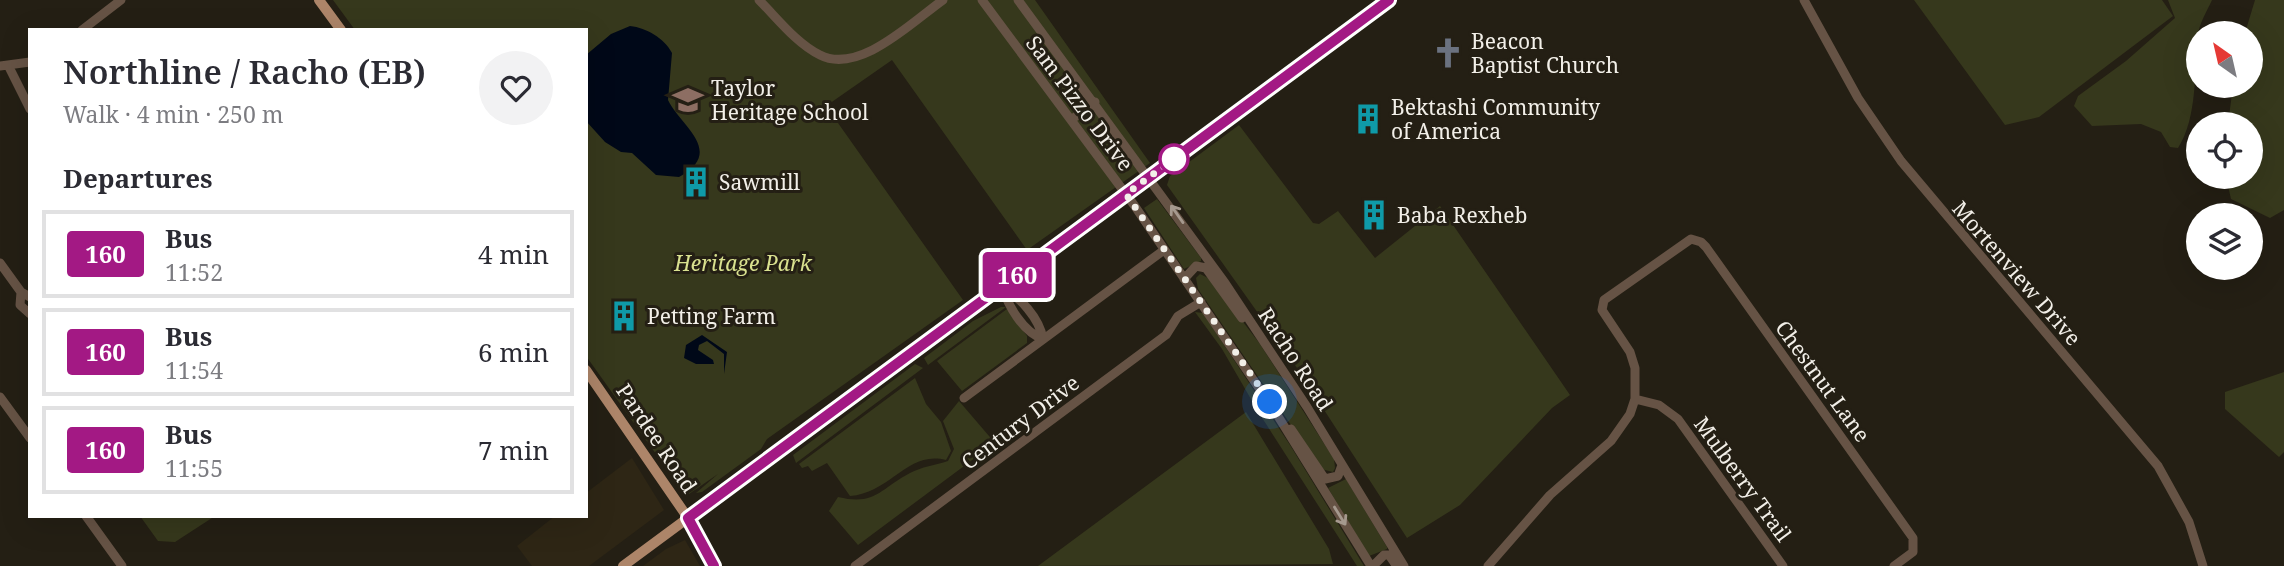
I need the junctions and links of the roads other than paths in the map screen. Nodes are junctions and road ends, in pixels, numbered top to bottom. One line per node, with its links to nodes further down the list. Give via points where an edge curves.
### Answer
1 (121, 0): 9 (street)
2 (319, 0): 10 (main road)
3 (759, 0): 4 (street, via 813,51 837,60 865,54)
4 (943, 0)
5 (982, 0): 15 (street, Sam Pizzo Drive)
6 (1018, 0): 13 (street, Sam Pizzo Drive)
7 (1389, 0): 16 (main road)
8 (1804, 0): 47 (street, Mortenview Drive, via 1858,98 1908,170 2158,466 2189,522)
9 (85, 28)
10 (340, 28)
11 (28, 62): 12 (street)
12 (4, 66): 14 (street)
13 (1095, 102): 15 (street); 16 (street, Sam Pizzo Drive)
14 (28, 106)
15 (1071, 120): 17 (street, Sam Pizzo Drive)
16 (1150, 176): 17 (main road); 27 (street, Racho Road, one-way to 16)
17 (1126, 194): 18 (street); 21 (main road)
18 (1164, 250): 20 (street); 26 (street)
19 (0, 263): 22 (street)
20 (1184, 279): 24 (street); 27 (street, via 1196,266 1206,268)
21 (1002, 286): 26 (street, via 1006,300 1032,335); 36 (main road)
22 (20, 292): 23 (street); 25 (street, via 20,305)
23 (28, 297)
24 (1201, 302): 32 (street); 40 (street, Century Drive, via 1178,316 1166,335)
25 (28, 312)
26 (1043, 339): 30 (street)
27 (1264, 342): 34 (street, Racho Road)
28 (588, 373): 36 (main road, Pardee Road)
29 (0, 397): 33 (street)
30 (964, 398)
31 (1635, 399): 44 (street, via 1624,426 1550,495); 45 (street, Mulberry Trail, via 1659,405 1683,424); 46 (street, Chestnut Lane, via 1633,360 1602,303 1678,247 1697,239 1913,538 1915,548)
32 (1276, 413): 34 (street, via 1301,440 1325,479 1338,476); 41 (street, one-way to 41)
33 (28, 436)
34 (1342, 465): 43 (street, Racho Road)
35 (87, 518): 37 (street)
36 (688, 518): 38 (main road); 39 (main road, Pardee Road)
37 (121, 566)
38 (623, 566)
39 (714, 566)
40 (855, 566)
41 (1372, 566): 42 (street, via 1384,555)
42 (1397, 566)
43 (1404, 566)
44 (1488, 566)
45 (1783, 566)
46 (1894, 566)
47 (2203, 566)

